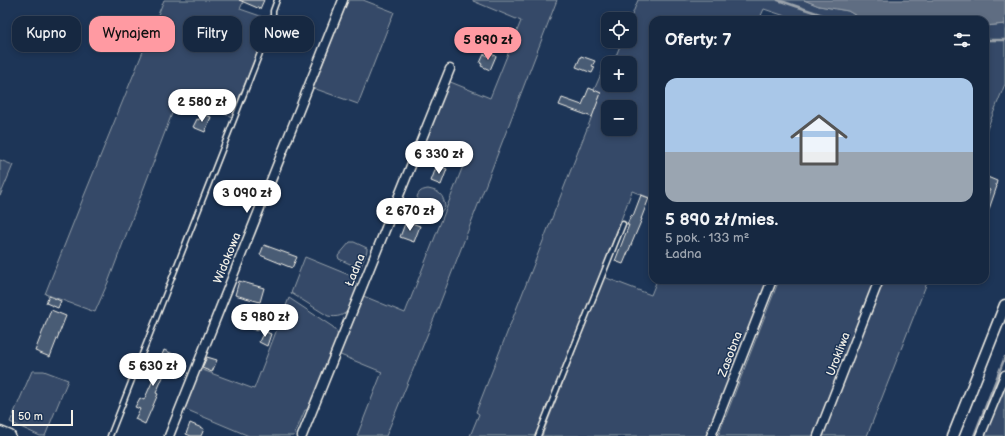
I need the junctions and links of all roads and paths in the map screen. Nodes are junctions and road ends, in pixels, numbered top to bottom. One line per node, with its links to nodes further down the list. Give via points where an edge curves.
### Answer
1 (277, 0): 11 (lane, via 273,20)
2 (343, 0): 12 (street, Widokowa)
3 (450, 69): 13 (street, Ładna)
4 (623, 224): 14 (lane)
5 (770, 284): 15 (street, Zasobna)
6 (877, 284): 16 (street, Urokliwa)
7 (1005, 305): 17 (street)
8 (1005, 375): 18 (street)
9 (0, 432): 10 (street)
10 (10, 436)
11 (110, 436)
12 (169, 436)
13 (302, 436)
14 (538, 436)
15 (711, 436)
16 (818, 436)
17 (953, 436)
18 (980, 436)

